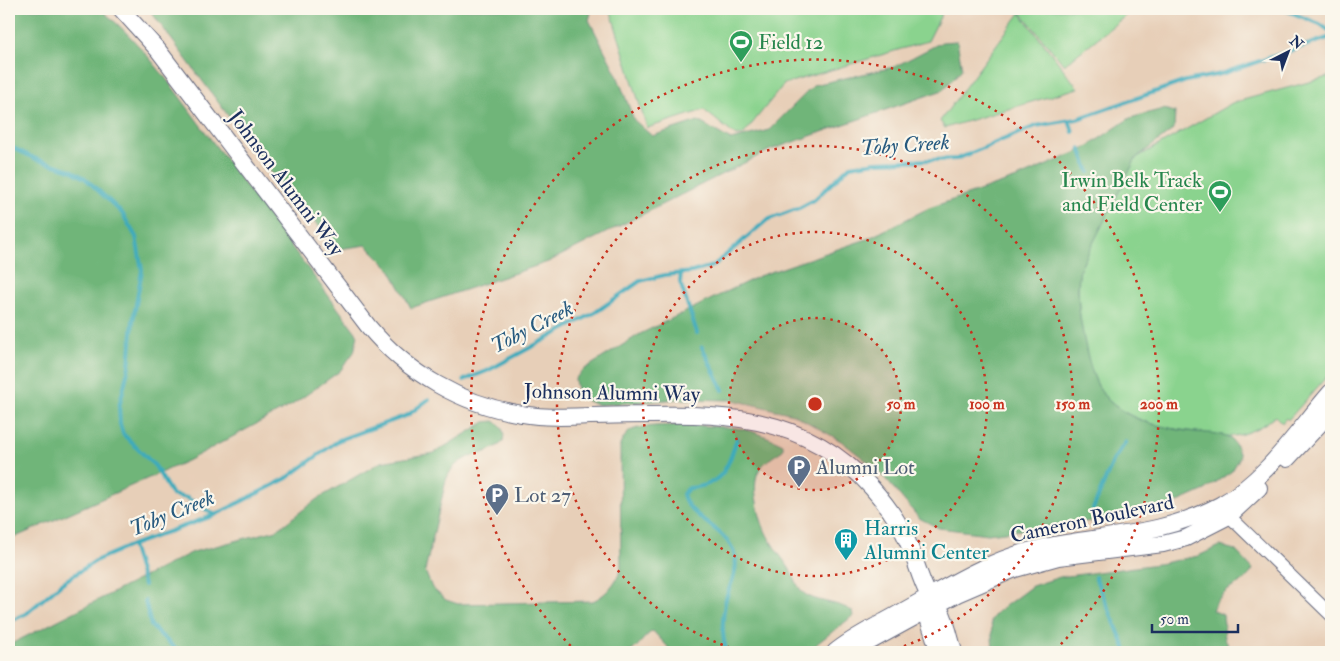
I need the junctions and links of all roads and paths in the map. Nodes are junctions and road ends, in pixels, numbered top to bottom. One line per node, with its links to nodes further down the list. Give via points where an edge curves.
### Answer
1 (121, 9): 5 (street, Johnson Alumni Way, via 158,50 371,331 414,370 457,395 524,415 726,416 765,423 802,436 852,469 886,504 909,543)
2 (1331, 392): 4 (street, Cameron Boulevard, via 1264,471)
3 (1331, 412): 4 (street, Cameron Boulevard, via 1269,478)
4 (1224, 511): 5 (street, Cameron Boulevard, via 1155,530 1027,551 952,582); 6 (street)
5 (931, 605): 7 (street, Cameron Boulevard, via 851,640); 8 (street, Cameron Boulevard, via 879,638); 9 (street, Johnson Alumni Way); 10 (street, Johnson Alumni Way)
6 (1331, 615)
7 (834, 652)
8 (846, 652)
9 (939, 652)
10 (954, 652)

